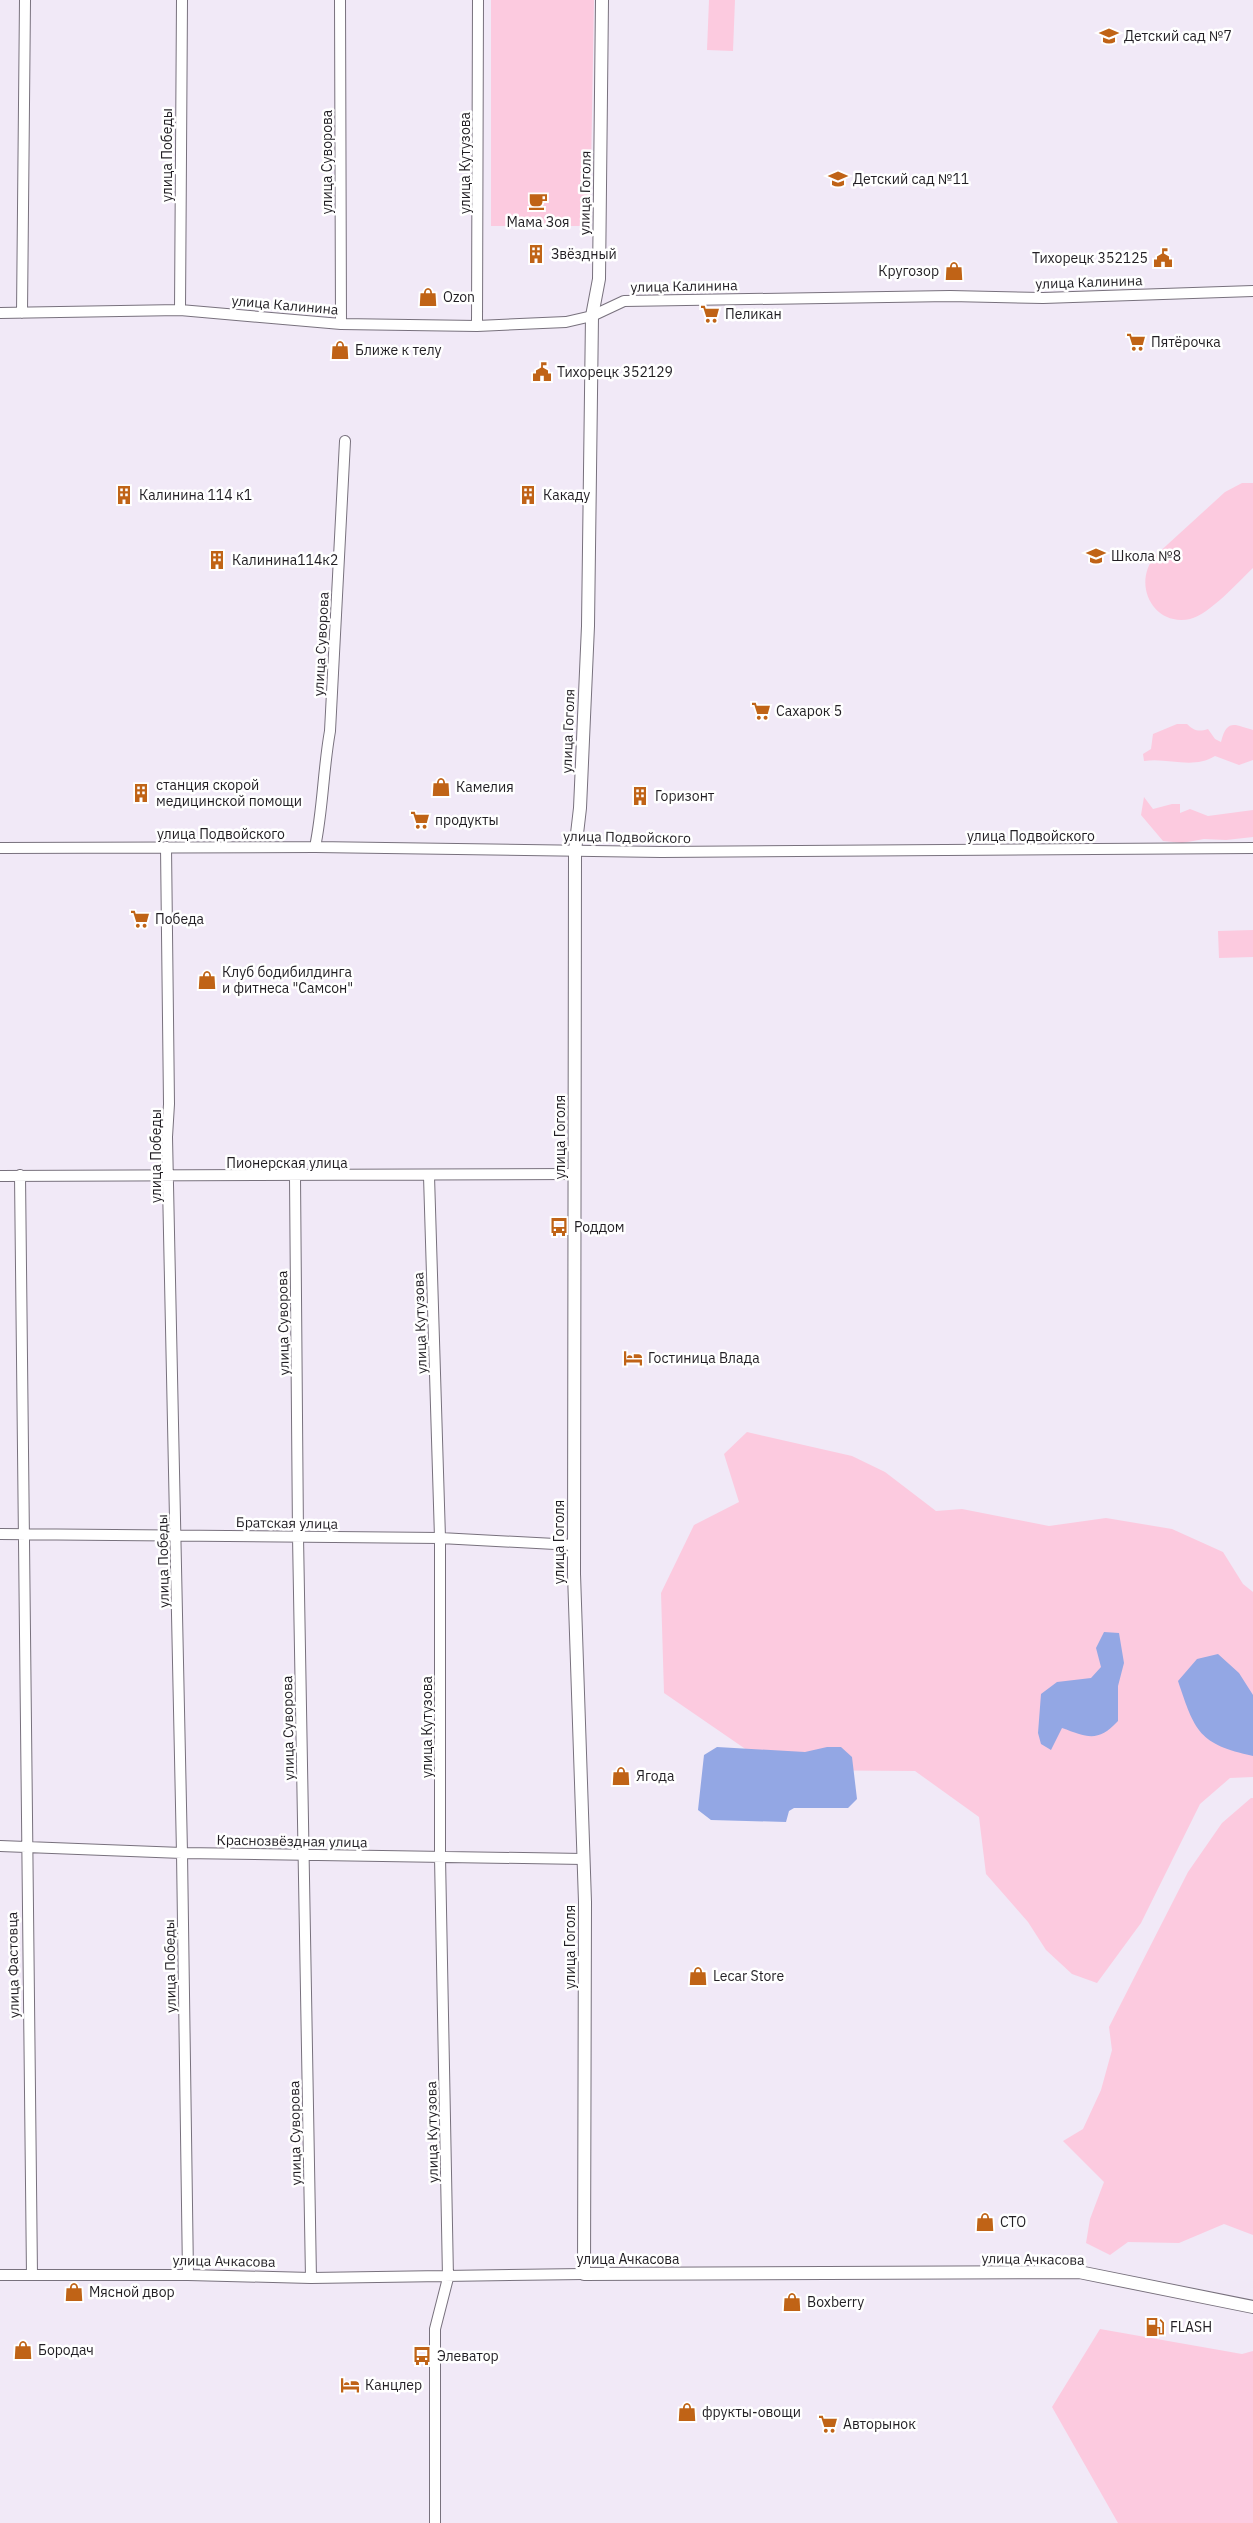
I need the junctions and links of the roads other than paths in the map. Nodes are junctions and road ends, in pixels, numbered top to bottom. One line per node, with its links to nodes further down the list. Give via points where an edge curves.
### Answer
1 (25, 0): 8 (street)
2 (182, 0): 7 (street, улица Победы)
3 (340, 0): 11 (street, улица Суворова)
4 (478, 0): 12 (street, улица Кутузова)
5 (602, 0): 10 (main road, улица Гоголя, via 599,279)
6 (1253, 291): 10 (street, улица Калинина, via 1043,298 950,296 624,301)
7 (180, 310): 8 (street, улица Калинина); 11 (street, улица Калинина)
8 (22, 312): 9 (street, улица Калинина)
9 (0, 313)
10 (592, 316): 12 (street, улица Калинина, via 566,322); 18 (main road, улица Гоголя, via 588,626 580,808)
11 (341, 324): 12 (street, улица Калинина)
12 (477, 326)
13 (345, 440): 15 (street, улица Суворова, via 330,731)
14 (166, 847): 15 (street, улица Подвойского); 16 (street, улица Подвойского); 23 (street, улица Победы)
15 (315, 847): 18 (street, улица Подвойского)
16 (0, 848)
17 (1253, 848): 18 (street, улица Подвойского)
18 (575, 851): 19 (main road, улица Гоголя)
19 (574, 1174): 22 (street, Пионерская улица); 30 (main road, улица Гоголя)
20 (20, 1175): 21 (street, Пионерская улица); 23 (street, Пионерская улица); 26 (street, улица Фастовца)
21 (0, 1176)
22 (429, 1176): 24 (street, Пионерская улица); 29 (street, улица Кутузова)
23 (169, 1177): 24 (street, Пионерская улица); 27 (street, улица Победы)
24 (295, 1177): 28 (street, улица Суворова)
25 (0, 1534): 26 (street, Братская улица)
26 (25, 1534): 27 (street, Братская улица); 32 (street, улица Фастовца)
27 (176, 1536): 28 (street, Братская улица); 33 (street, улица Победы)
28 (298, 1536): 29 (street, Братская улица); 34 (street, улица Суворова)
29 (440, 1538): 30 (street, Братская улица); 35 (street, улица Кутузова)
30 (574, 1545): 36 (main road, улица Гоголя)
31 (0, 1846): 32 (street, Краснозвёздная улица)
32 (26, 1847): 33 (street, Краснозвёздная улица); 39 (street, улица Фастовца)
33 (182, 1853): 34 (street, Краснозвёздная улица); 40 (street, улица Победы)
34 (304, 1854): 35 (street, Краснозвёздная улица); 41 (street, улица Суворова)
35 (440, 1857): 36 (street, Краснозвёздная улица); 42 (street, улица Кутузова)
36 (584, 1859): 37 (main road, улица Гоголя)
37 (584, 2274): 42 (street, улица Ачкасова); 43 (main road, улица Ачкасова, via 1079,2272)
38 (0, 2275): 39 (street, улица Ачкасова)
39 (32, 2275): 40 (street, улица Ачкасова)
40 (188, 2275): 41 (street, улица Ачкасова)
41 (311, 2278): 42 (street, улица Ачкасова)
42 (448, 2278): 44 (street, улица Кутузова, via 435,2329)
43 (1253, 2307)
44 (435, 2523)

